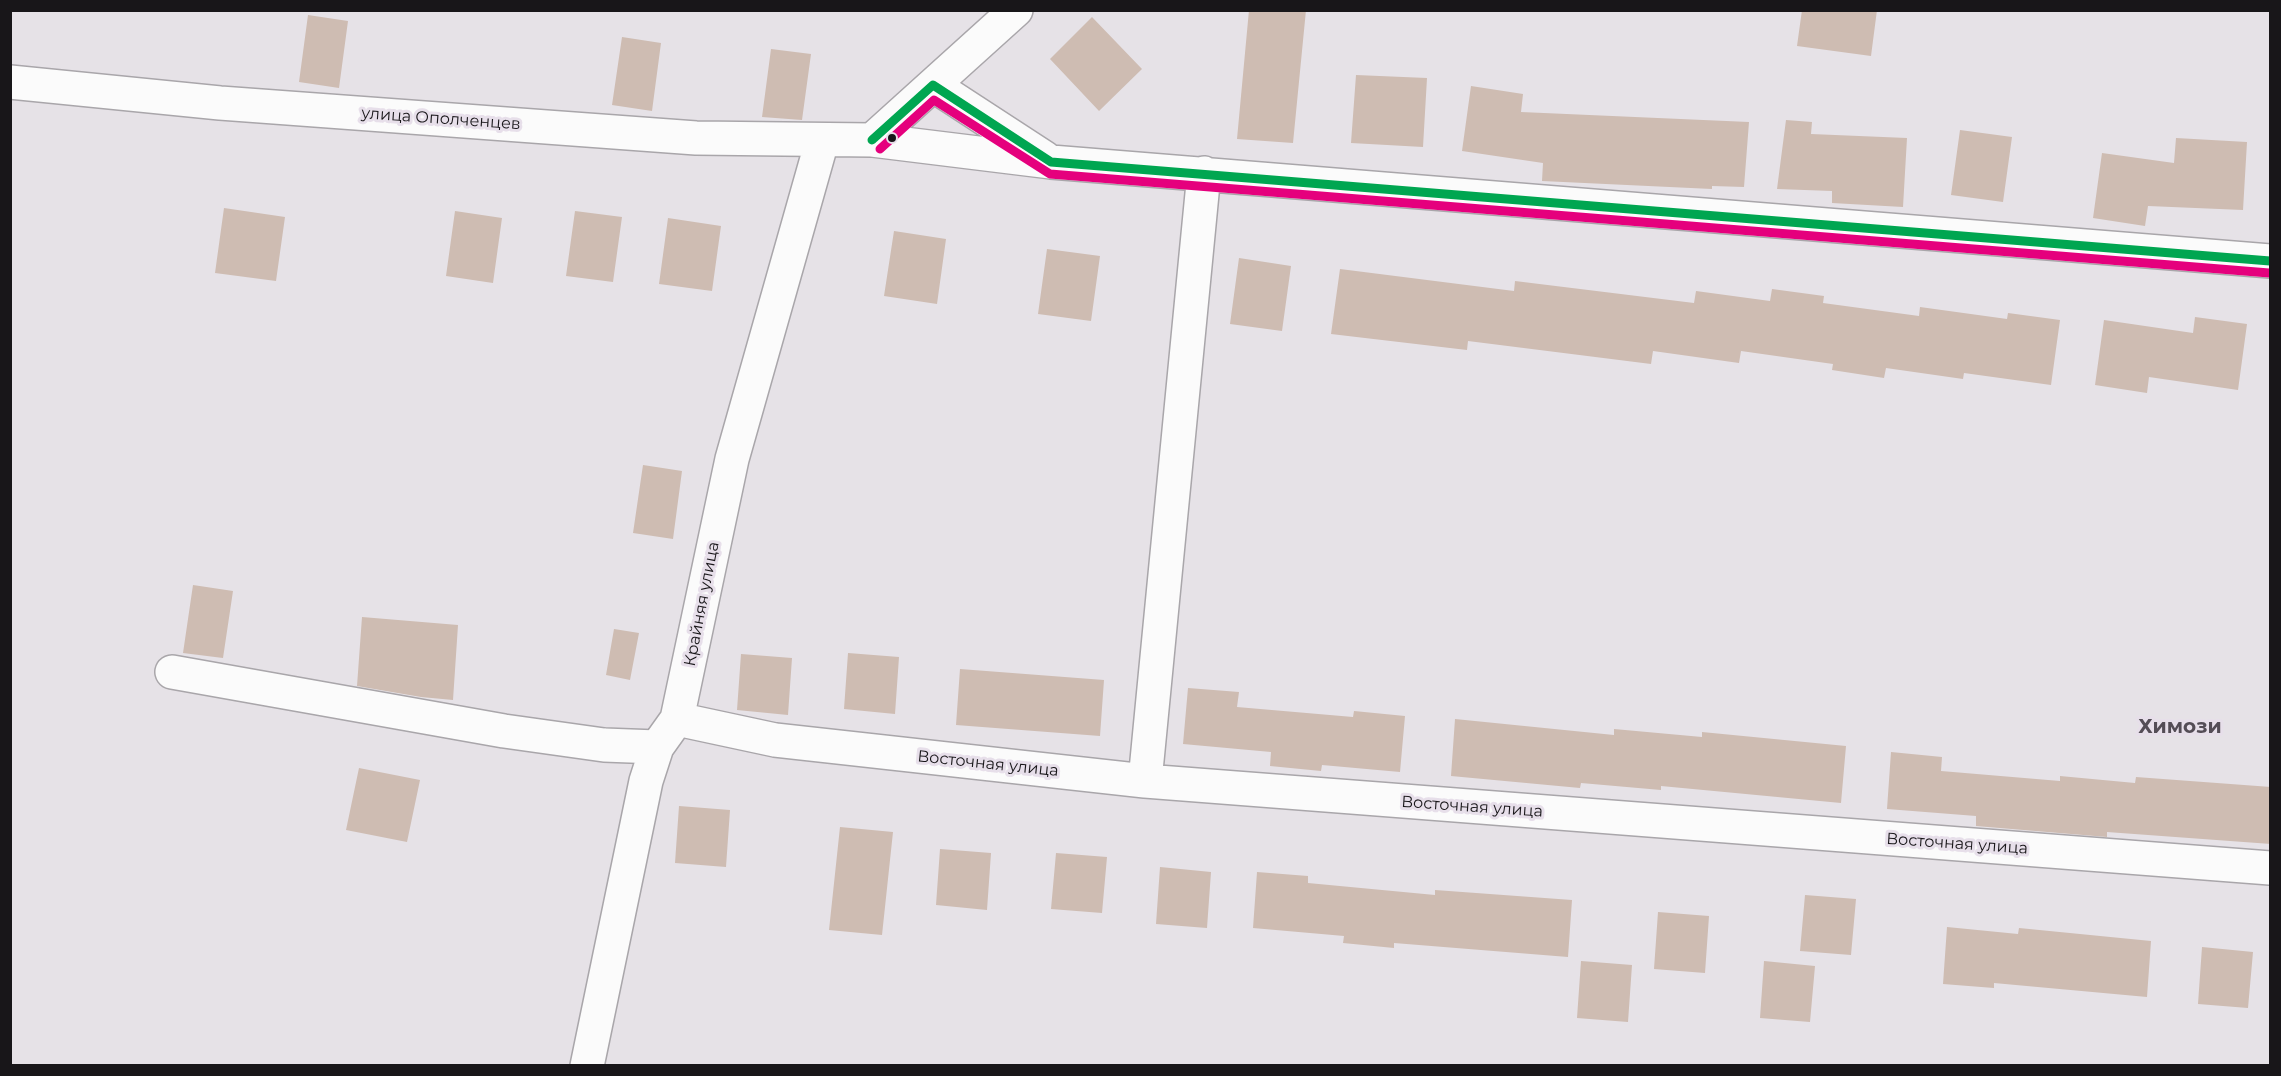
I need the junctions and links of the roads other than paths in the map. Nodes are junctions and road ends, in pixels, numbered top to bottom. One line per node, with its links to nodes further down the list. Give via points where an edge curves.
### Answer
1 (1016, 10): 3 (street)
2 (10, 82): 5 (street, улица Ополченцев, via 220,103 696,138)
3 (933, 85): 4 (street); 6 (street)
4 (872, 140): 5 (street, улица Ополченцев); 6 (street, улица Ополченцев)
5 (822, 141): 10 (street, Крайняя улица, via 732,459)
6 (1051, 162): 7 (street, улица Ополченцев)
7 (1204, 172): 8 (street, улица Ополченцев); 12 (street)
8 (2271, 261)
9 (172, 672): 11 (street, via 504,731 604,745)
10 (677, 719): 11 (street, Крайняя улица); 12 (street, Восточная улица, via 775,740)
11 (657, 747): 14 (street, Крайняя улица, via 646,781)
12 (1145, 782): 13 (street, Восточная улица)
13 (2271, 868)
14 (587, 1065)

